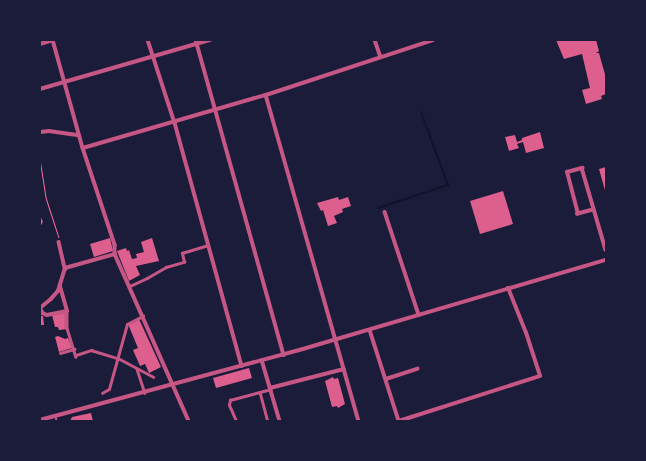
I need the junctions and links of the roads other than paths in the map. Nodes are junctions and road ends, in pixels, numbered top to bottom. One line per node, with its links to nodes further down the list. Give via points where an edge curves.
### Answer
1 (53, 40): 7 (street); 10 (street)
2 (148, 40): 8 (street)
3 (210, 40): 6 (street)
4 (375, 40): 9 (street)
5 (433, 40): 9 (street)
6 (196, 42): 8 (street); 13 (street)
7 (40, 44)
8 (153, 56): 10 (street); 14 (street)
9 (381, 57): 12 (street)
10 (65, 83): 11 (street); 16 (street)
11 (40, 89)
12 (266, 95): 13 (street); 35 (street)
13 (216, 111): 14 (street); 38 (street)
14 (175, 123): 17 (street); 21 (street)
15 (40, 132): 16 (street)
16 (79, 135): 17 (street)
17 (83, 148): 23 (street, via 115,245)
18 (593, 210): 18 (street, via 582,168 567,172 578,214); 22 (street)
19 (385, 212): 31 (street)
20 (59, 242): 25 (street)
21 (208, 245): 27 (street, via 182,253 184,262 166,267); 41 (street)
22 (606, 250)
23 (115, 254): 25 (street); 27 (street)
24 (606, 260): 28 (street)
25 (65, 268): 26 (street)
26 (60, 286): 29 (street, via 52,298); 30 (street)
27 (130, 286): 32 (street)
28 (508, 288): 31 (street); 59 (street, via 540,376)
29 (40, 308): 30 (street, via 46,315)
30 (67, 311): 33 (street)
31 (419, 315): 34 (street)
32 (143, 316): 39 (street, via 127,324); 47 (street)
33 (67, 328): 36 (street)
34 (370, 330): 35 (street); 46 (street)
35 (336, 340): 38 (street); 44 (street)
36 (74, 349): 37 (street); 39 (street, via 76,356 91,350)
37 (60, 353)
38 (284, 355): 40 (street)
39 (118, 358): 43 (street); 50 (street, via 109,388)
40 (262, 360): 41 (street); 48 (street)
41 (242, 366): 47 (street)
42 (417, 368): 46 (street)
43 (137, 369): 45 (street); 51 (street)
44 (344, 369): 48 (street); 58 (street)
45 (153, 377)
46 (386, 379): 59 (street)
47 (173, 386): 51 (street); 54 (street)
48 (270, 389): 49 (street); 57 (street)
49 (260, 392): 55 (street, via 230,400 229,405); 56 (street)
50 (102, 393)
51 (145, 393): 52 (street)
52 (57, 419): 53 (street)
53 (40, 420)
54 (189, 421)
55 (236, 421)
56 (268, 421)
57 (280, 421)
58 (359, 421)
59 (399, 421)

